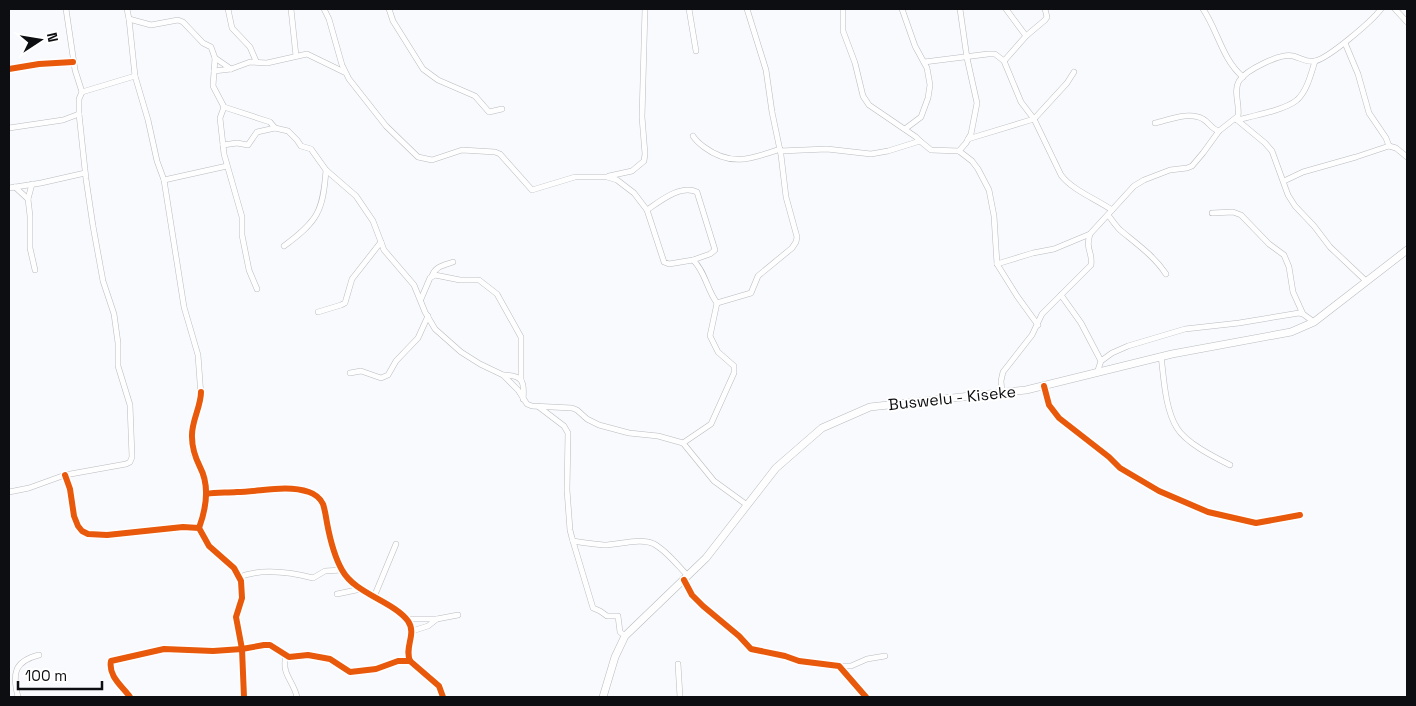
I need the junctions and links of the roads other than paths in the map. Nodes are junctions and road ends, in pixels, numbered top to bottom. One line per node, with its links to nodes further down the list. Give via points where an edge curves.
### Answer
1 (66, 9): 30 (street)
2 (127, 9): 18 (street)
3 (228, 9): 27 (street, via 232,28 250,48)
4 (291, 9): 23 (street)
5 (324, 9): 25 (street, via 330,19)
6 (389, 9): 42 (street, via 417,61 430,76 475,96 489,112)
7 (645, 9): 63 (street, via 644,162 632,171)
8 (688, 9): 22 (street)
9 (747, 9): 56 (street, via 766,70)
10 (843, 9): 49 (street, via 843,31 863,96 869,105)
11 (902, 9): 31 (street)
12 (960, 9): 26 (street)
13 (1006, 9): 20 (street)
14 (1045, 9): 20 (street, via 1045,20)
15 (1203, 9): 39 (street, via 1233,67)
16 (1381, 9): 21 (street)
17 (1395, 9): 19 (street)
18 (129, 19): 24 (street, via 151,25 180,20 211,47); 38 (street)
19 (1407, 22)
20 (1026, 36): 28 (street)
21 (1345, 43): 29 (street); 55 (street, via 1369,113)
22 (696, 51)
23 (296, 56): 27 (street, via 267,63); 32 (street, via 306,54)
24 (215, 58): 34 (street); 35 (street)
25 (339, 58): 32 (street); 36 (street)
26 (967, 58): 28 (street, via 995,54); 31 (street); 52 (street, via 977,103)
27 (256, 61): 34 (street)
28 (1004, 61): 44 (street, via 1021,102)
29 (1315, 61): 39 (street, via 1308,62 1294,56 1278,58); 45 (street, via 1306,86 1296,100)
30 (73, 62): 33 (street); 40 (street)
31 (924, 62): 49 (street, via 930,85 928,98 921,117)
32 (331, 66): 36 (street)
33 (9, 69)
34 (231, 69): 35 (street)
35 (214, 71): 41 (street, via 213,86)
36 (345, 72): 63 (street, via 386,126 418,158 432,160 462,150 495,152 532,190 575,177)
37 (1074, 72): 44 (street)
38 (136, 76): 40 (street); 64 (street)
39 (1243, 77): 45 (street, via 1238,85)
40 (82, 92): 43 (street)
41 (224, 107): 48 (street, via 264,119); 54 (street, via 220,118)
42 (502, 109)
43 (79, 114): 47 (street, via 63,120); 61 (street)
44 (1034, 119): 52 (street); 72 (street, via 1067,183 1097,199)
45 (1237, 120): 50 (street); 66 (street, via 1272,151)
46 (1155, 123): 50 (street, via 1194,117 1202,118)
47 (9, 128)
48 (275, 128): 54 (street, via 257,132 248,145); 60 (street, via 288,131 301,146 311,149)
49 (905, 129): 53 (street)
50 (1219, 130): 72 (street, via 1192,166 1144,180)
51 (693, 136): 56 (street, via 712,153 724,158 744,160)
52 (968, 140): 57 (street)
53 (920, 141): 56 (street, via 871,154 826,148); 57 (street, via 931,150)
54 (223, 145): 59 (street)
55 (1389, 146): 58 (street); 66 (street, via 1303,172)
56 (780, 150): 88 (street, via 796,242 758,276 751,293)
57 (959, 151): 80 (street, via 978,168 988,190 994,216)
58 (1407, 157)
59 (227, 166): 64 (street); 85 (street, via 242,217 249,270)
60 (326, 170): 62 (street); 65 (street)
61 (85, 173): 67 (street); 106 (street, via 103,280 114,314 118,366 130,405 133,455 126,464)
62 (333, 177): 65 (street); 75 (street, via 356,196 373,220)
63 (607, 177): 71 (street, via 625,185)
64 (164, 180): 108 (street, via 184,307 198,355 201,396 192,438 193,454 206,482)
65 (325, 181): 76 (street, via 322,204 314,220)
66 (1284, 181): 84 (street, via 1295,206)
67 (32, 184): 68 (street); 70 (street)
68 (16, 187): 69 (street); 70 (street)
69 (9, 188)
70 (28, 199): 81 (street, via 30,248)
71 (647, 210): 78 (street, via 664,262); 78 (street, via 681,191 697,192 715,250)
72 (1110, 212): 74 (street); 82 (street, via 1120,229 1139,244)
73 (1212, 213): 90 (street, via 1240,215 1284,255 1293,292)
74 (1090, 234): 80 (street, via 1054,249); 86 (street, via 1087,242 1091,265)
75 (380, 242): 87 (street); 89 (street, via 352,279 345,303)
76 (284, 246)
77 (1407, 250): 84 (main road, Buswelu - Kiseke)
78 (693, 260): 88 (street)
79 (454, 262): 83 (street, via 436,270)
80 (997, 264): 93 (street)
81 (35, 270)
82 (1166, 274)
83 (432, 276): 87 (street); 99 (street, via 480,280 497,294 521,337)
84 (1366, 282): 92 (main road, Buswelu - Kiseke)
85 (257, 289)
86 (1061, 295): 93 (street, via 1042,314); 95 (street)
87 (421, 299): 91 (street)
88 (717, 303): 104 (street, via 710,336 718,352 734,366 734,373 711,424)
89 (318, 312)
90 (1303, 314): 92 (street); 95 (street, via 1185,328 1128,346)
91 (428, 316): 96 (street, via 418,338 396,361 388,375 381,378 361,371); 98 (street, via 435,329 449,342 480,364)
92 (1314, 322): 94 (main road, Buswelu - Kiseke, via 1291,332)
93 (1038, 325): 101 (street, via 1003,372)
94 (1161, 356): 97 (main road, Buswelu - Kiseke); 105 (street, via 1168,403 1177,429 1187,440)
95 (1101, 362): 97 (street)
96 (350, 373)
97 (1098, 373): 100 (main road, Buswelu - Kiseke)
98 (503, 375): 99 (street, via 516,376); 102 (street)
99 (521, 380): 102 (street, via 524,384)
100 (1044, 386): 101 (main road, Buswelu - Kiseke); 110 (street, via 1049,405 1059,418 1120,468 1159,491 1208,512 1256,523)
101 (1002, 393): 109 (main road, Buswelu - Kiseke, via 870,407 840,420 822,428 776,468)
102 (523, 400): 103 (street)
103 (538, 407): 104 (street, via 572,408 599,425); 112 (street, via 564,426 568,433 567,490)
104 (683, 443): 109 (street, via 714,481)
105 (1230, 465)
106 (65, 475): 107 (street); 111 (street, via 74,516 78,526 88,534)
107 (9, 492)
108 (206, 494): 111 (street); 114 (street, via 274,490 310,492 323,504 334,554)
109 (747, 505): 116 (main road, Buswelu - Kiseke, via 706,558)
110 (1300, 515)
111 (199, 528): 115 (street, via 209,546 234,568)
112 (573, 541): 116 (street, via 602,545 643,540 659,547); 124 (street, via 593,608 607,616 618,616 620,632)
113 (396, 544): 119 (street)
114 (342, 570): 115 (street, via 325,571 313,578 288,572 263,572); 117 (street)
115 (239, 577): 125 (street, via 242,598 236,618)
116 (686, 578): 124 (main road, Buswelu - Kiseke); 131 (street, via 692,595 751,650 799,662)
117 (361, 589): 118 (street); 119 (street)
118 (337, 594)
119 (374, 598): 121 (street)
120 (458, 615): 122 (street)
121 (405, 619): 122 (street); 123 (street)
122 (437, 619): 123 (street)
123 (412, 631): 129 (street, via 408,650)
124 (625, 636): 137 (main road, Buswelu - Kiseke)
125 (242, 649): 127 (street, via 270,645); 133 (street, via 198,651 164,648 114,659 110,664 115,679); 134 (street)
126 (40, 655): 132 (street, via 18,667 15,673)
127 (286, 656): 129 (street, via 314,656 335,662 350,672); 135 (street, via 285,671)
128 (885, 656): 131 (street, via 867,658 851,666)
129 (410, 661): 136 (street, via 439,686)
130 (678, 664): 138 (street)
131 (839, 666): 139 (street)
132 (18, 697)
133 (130, 697)
134 (244, 697)
135 (297, 697)
136 (443, 697)
137 (603, 697)
138 (680, 697)
139 (866, 697)

